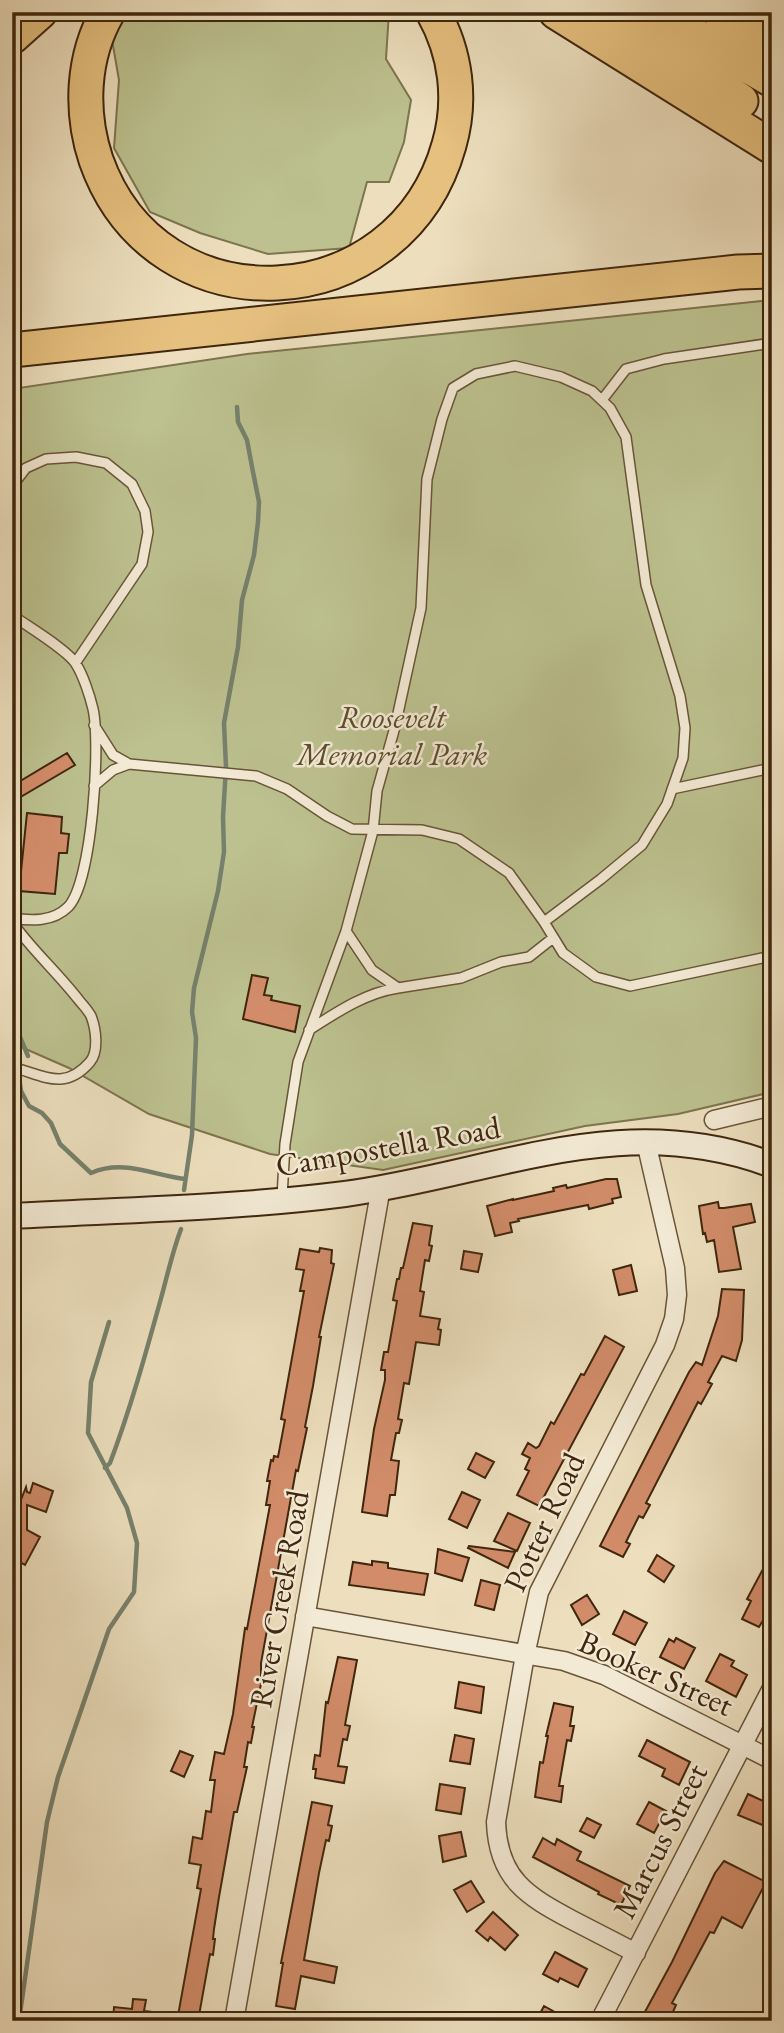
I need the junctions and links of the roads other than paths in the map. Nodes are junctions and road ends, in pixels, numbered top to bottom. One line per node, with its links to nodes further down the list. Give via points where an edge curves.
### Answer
1 (40, 12): 8 (highway)
2 (108, 12): 3 (highway, via 89,63 86,114 92,149 113,195 149,239 185,263 231,280 279,284 336,272 367,256 402,229 436,182 453,132 456,102 451,58)
3 (433, 12)
4 (556, 12): 12 (highway)
5 (610, 12): 11 (highway)
6 (655, 12): 10 (highway)
7 (719, 12): 9 (highway)
8 (12, 37)
9 (772, 45)
10 (772, 80)
11 (772, 122)
12 (772, 147)
13 (772, 271): 15 (highway)
14 (772, 343): 16 (lane, via 626,369)
15 (12, 350)
16 (601, 400): 24 (lane, via 626,438 646,585 680,696 683,758); 25 (lane, via 561,377 515,366 476,374 453,388 427,479 421,608 396,727 377,791)
17 (12, 486): 19 (lane, via 26,468 46,459 76,457 106,463 132,484 145,511 148,533 142,564)
18 (12, 615): 19 (lane)
19 (76, 662): 20 (lane)
20 (94, 725): 21 (lane, via 113,755); 23 (lane)
21 (129, 764): 23 (lane); 25 (lane, via 256,776 287,789 352,829)
22 (772, 768): 24 (lane)
23 (94, 786): 26 (lane, via 76,896 60,914)
24 (672, 789): 27 (lane, via 642,845)
25 (373, 831): 27 (lane, via 422,830 459,839 509,873); 28 (lane)
26 (12, 920): 33 (lane, via 91,1016 96,1043 93,1059 80,1073 64,1080 48,1080)
27 (544, 922): 29 (lane)
28 (346, 931): 31 (lane, via 372,970); 32 (lane)
29 (554, 938): 30 (lane, via 563,953 596,977 629,986); 31 (lane, via 529,957 461,978)
30 (772, 956)
31 (398, 988): 32 (lane, via 380,990)
32 (309, 1030): 39 (lane, via 298,1062)
33 (12, 1067)
34 (772, 1106): 35 (street)
35 (714, 1119)
36 (646, 1142): 37 (main road, Campostella Road, via 725,1151); 38 (main road, Campostella Road, via 593,1144); 42 (street, Potter Road, via 675,1268 674,1319 540,1592)
37 (772, 1164)
38 (381, 1187): 39 (main road, Campostella Road); 41 (street, River Creek Road)
39 (281, 1199): 40 (main road, Campostella Road)
40 (12, 1216)
41 (305, 1616): 42 (street, Booker Street); 47 (street, River Creek Road)
42 (525, 1655): 44 (street, Booker Street, via 564,1661 604,1675); 46 (street, Potter Road, via 496,1822 499,1849 528,1895)
43 (772, 1688): 44 (street, Marcus Street)
44 (742, 1745): 45 (street, Booker Street); 46 (street, Marcus Street)
45 (772, 1760)
46 (636, 1953): 48 (street, Marcus Street)
47 (234, 2021)
48 (600, 2021)

